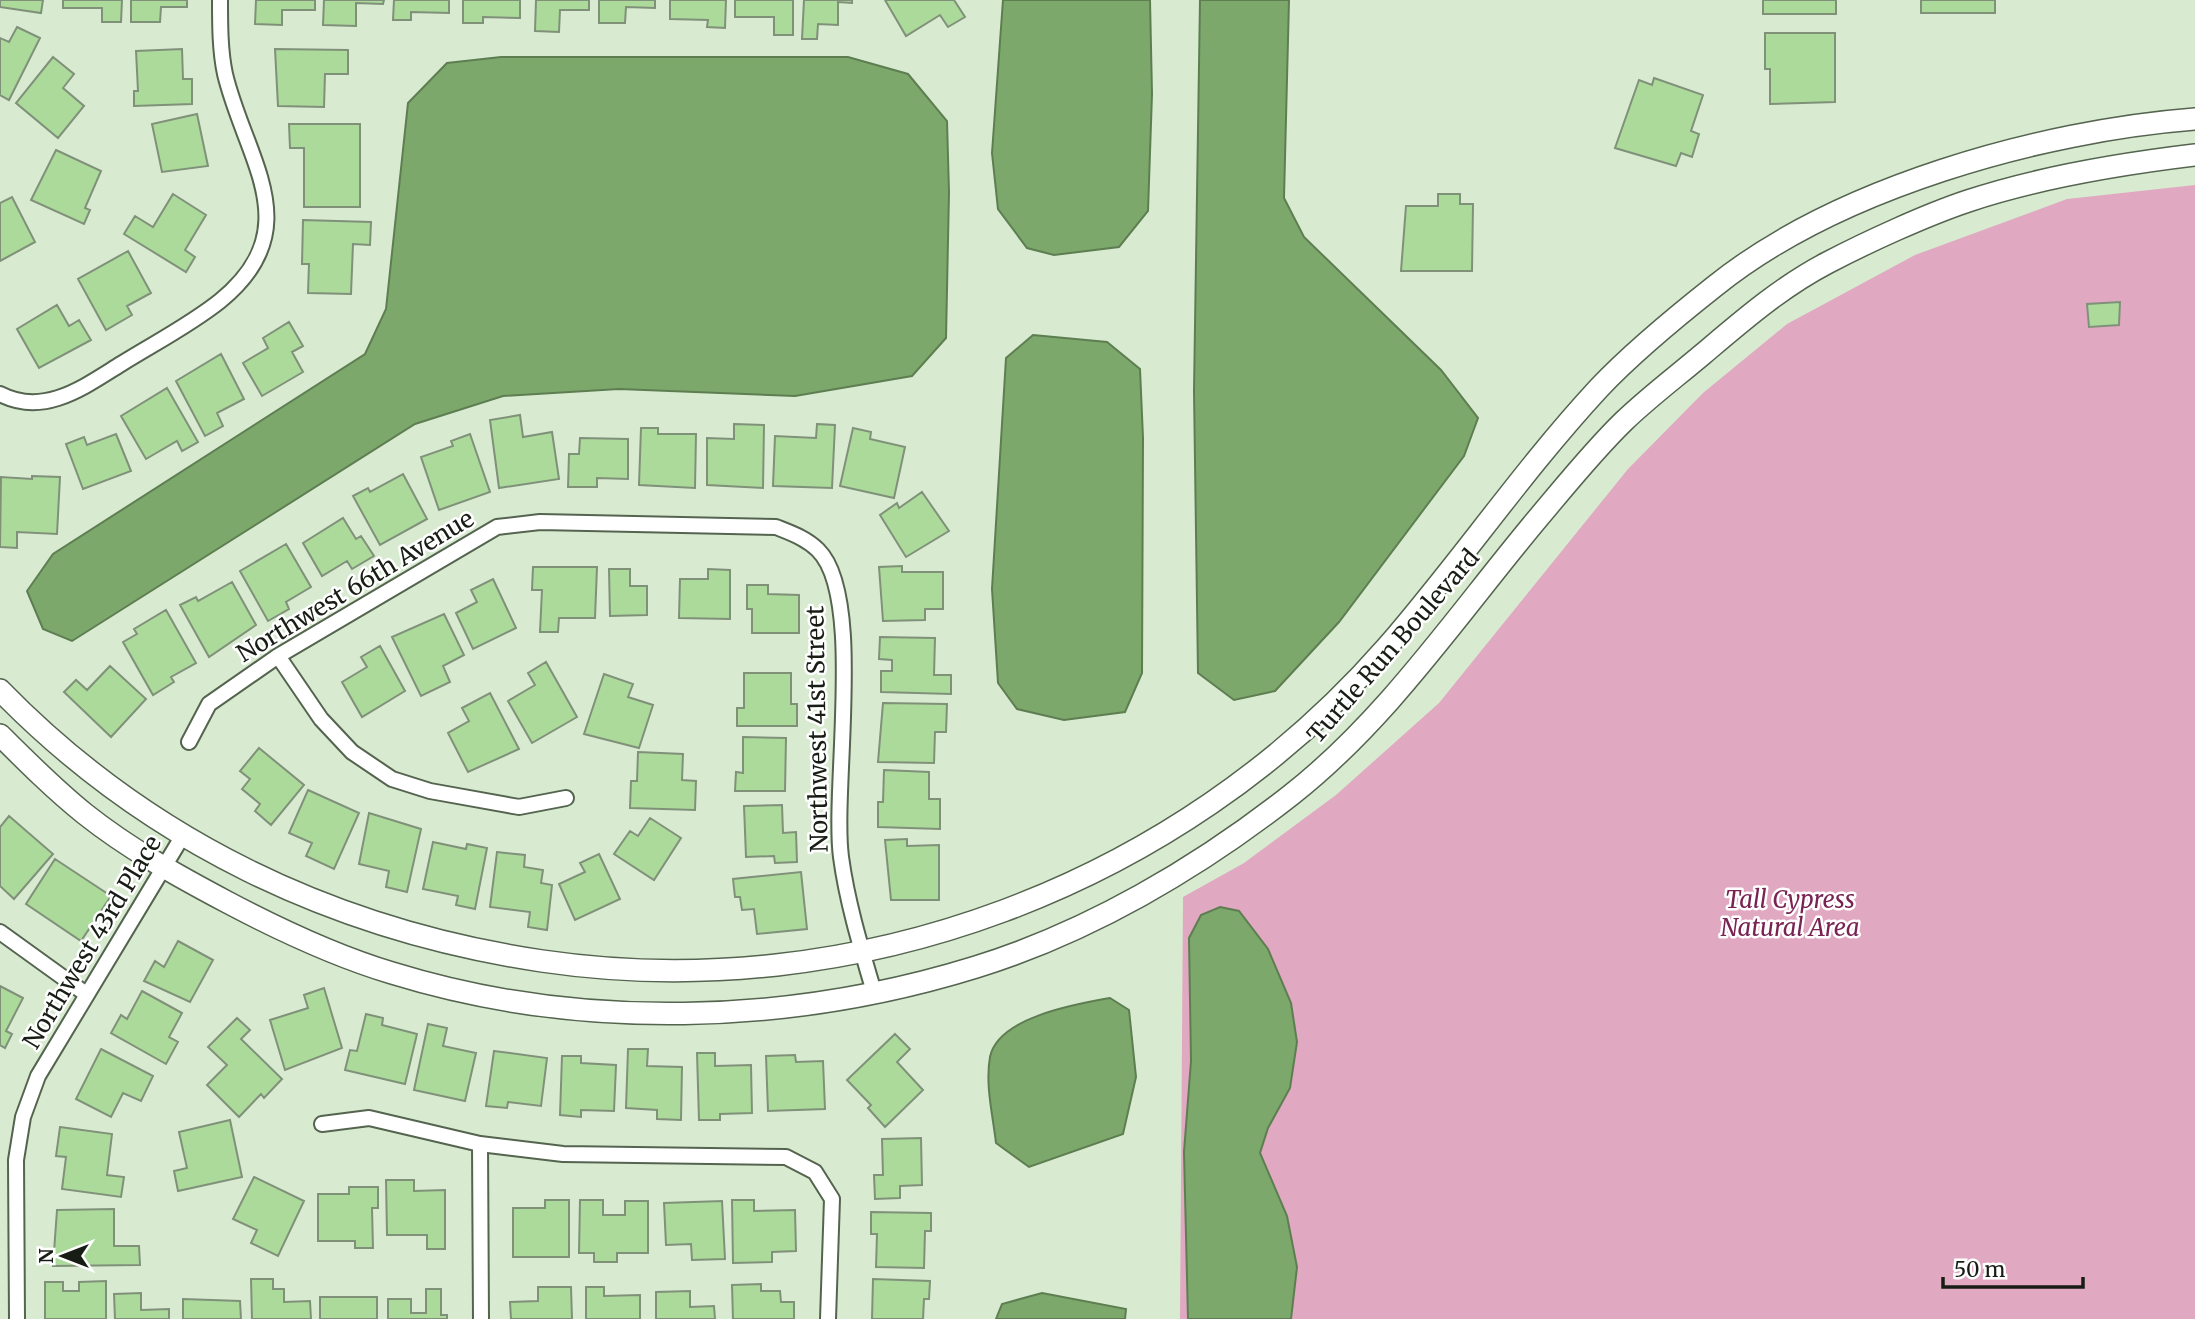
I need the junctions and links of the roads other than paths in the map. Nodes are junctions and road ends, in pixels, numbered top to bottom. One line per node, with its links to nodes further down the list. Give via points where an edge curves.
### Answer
1 (220, 0): 4 (street, via 225,73 268,207 263,243 244,275 220,301 72,395 44,402 15,402)
2 (2195, 119): 14 (street, Turtle Run Boulevard, via 2109,130 1966,163 1838,211 1776,246 1718,283 1601,386 1384,650 1308,727 1231,789 1150,842 1029,902 936,935)
3 (2195, 155): 15 (street, Turtle Run Boulevard, via 2058,177 1967,201 1825,264 1760,306 1623,422 1413,671 1296,791 1170,878 1078,927 977,966)
4 (0, 394)
5 (819, 551): 6 (street, Northwest 66th Avenue, via 800,536 776,527 540,522 497,527); 14 (street, Northwest 41st Street, via 836,582 843,625 838,798 841,858)
6 (278, 656): 9 (street, Northwest 66th Avenue, via 209,704); 10 (street, via 320,719 344,744 392,779 430,791 519,807)
7 (0, 690): 11 (street, Turtle Run Boulevard, via 72,760)
8 (0, 735): 12 (street, Turtle Run Boulevard, via 87,816)
9 (189, 743)
10 (566, 798)
11 (182, 837): 12 (street, Northwest 43rd Place); 14 (street, Turtle Run Boulevard, via 322,904 482,952 596,969 711,971 787,966)
12 (163, 868): 15 (street, Turtle Run Boulevard, via 280,930 389,973 475,995 613,1013 688,1013); 16 (street, Northwest 43rd Place)
13 (0, 932): 16 (street)
14 (862, 951): 15 (street, Northwest 41st Street)
15 (874, 992)
16 (86, 993): 19 (street, Northwest 43rd Place, via 38,1076 23,1116 16,1160)
17 (322, 1124): 18 (street, via 369,1118)
18 (480, 1144): 20 (street); 21 (street, via 563,1154 786,1157 815,1172 832,1199)
19 (17, 1319)
20 (481, 1319)
21 (828, 1319)

